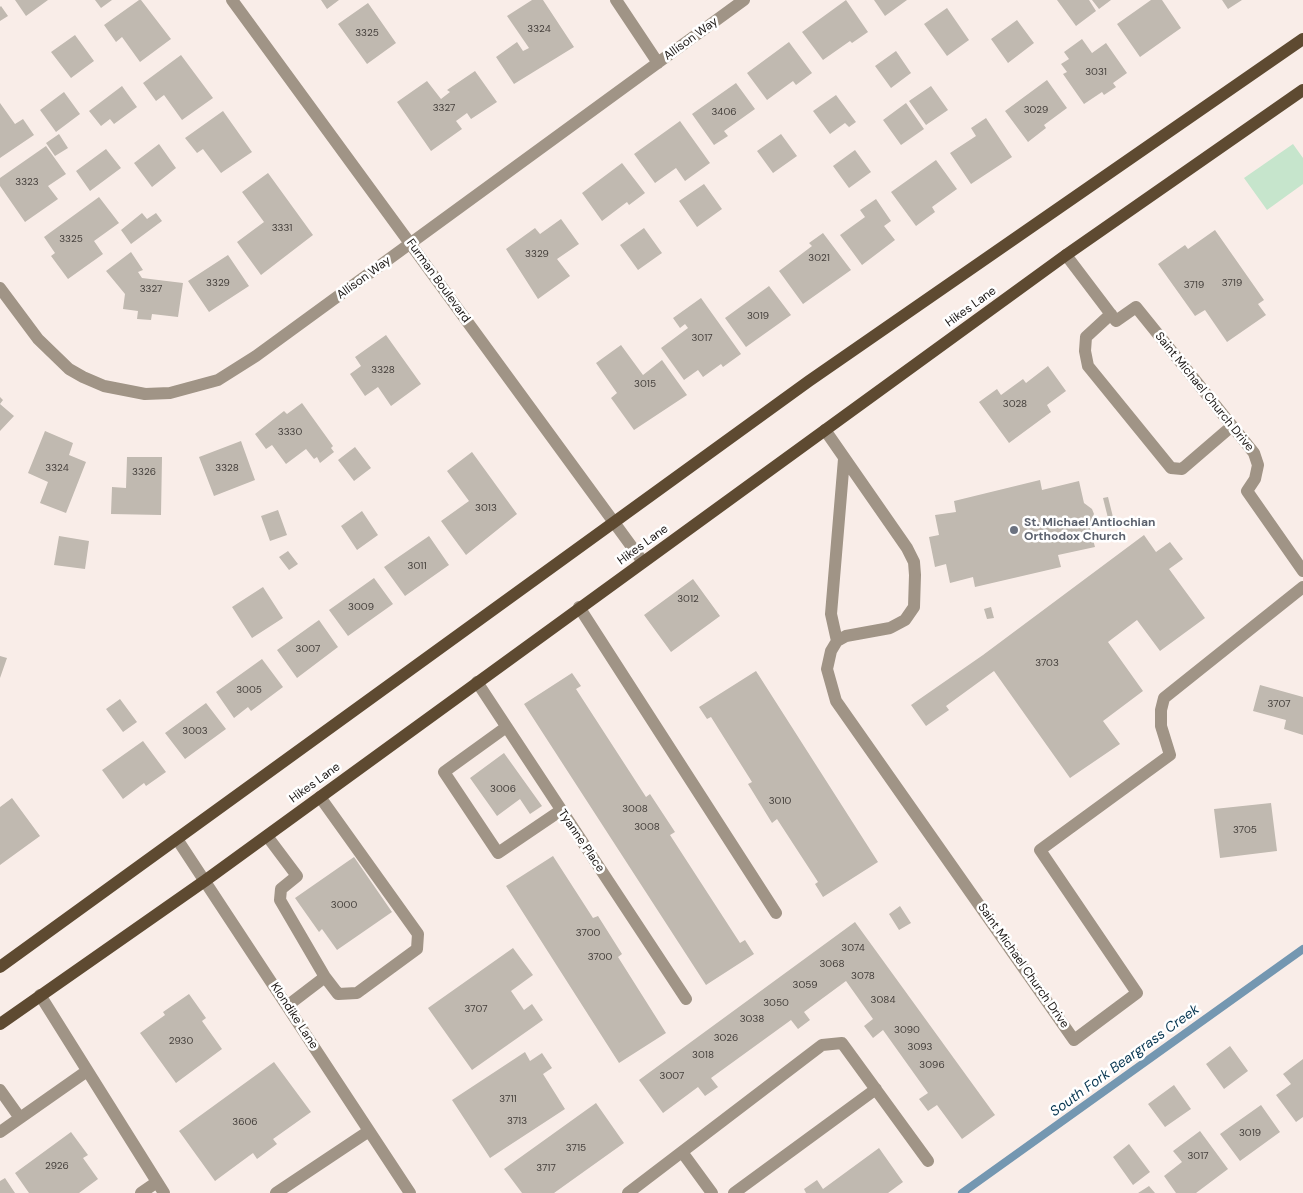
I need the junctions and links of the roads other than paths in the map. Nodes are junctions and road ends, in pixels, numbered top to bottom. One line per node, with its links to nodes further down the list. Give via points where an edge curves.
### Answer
1 (232, 0): 7 (street, Furman Boulevard)
2 (616, 0): 5 (street)
3 (744, 0): 5 (street, Allison Way)
4 (1303, 39): 14 (main road, via 810,381)
5 (658, 63): 7 (street, Allison Way)
6 (1303, 90): 8 (main road, Hikes Lane)
7 (411, 244): 9 (street, Allison Way, via 218,380 170,393 145,394 104,386 69,369 38,339); 14 (street, Furman Boulevard)
8 (1066, 255): 10 (street); 12 (main road, Hikes Lane)
9 (0, 288)
10 (1111, 314): 11 (street, Saint Michael Church Drive, via 1116,321 1136,307); 11 (street, via 1086,337 1084,351 1088,366 1171,468 1182,469)
11 (1232, 426): 16 (street, Saint Michael Church Drive, via 1254,454 1258,465 1255,479 1247,491)
12 (825, 430): 13 (street); 15 (main road, Hikes Lane)
13 (844, 459): 19 (street, via 830,614); 19 (street, via 908,548 914,562 916,590 914,607 905,620 890,628 846,636)
14 (614, 523): 15 (street, Furman Boulevard); 25 (main road)
15 (643, 562): 18 (main road, Hikes Lane)
16 (1303, 571)
17 (1303, 587): 19 (street, Saint Michael Church Drive, via 1164,698 1161,726 1170,754 1040,850 1137,993 1074,1040 836,701 827,668)
18 (579, 607): 20 (main road, Hikes Lane); 27 (street)
19 (837, 641)
20 (477, 682): 21 (street, Tyanne Place); 22 (main road, Hikes Lane)
21 (505, 728): 23 (street, Tyanne Place); 23 (street, via 444,772 498,853)
22 (320, 797): 24 (main road, Hikes Lane); 29 (street, via 418,934 417,949 357,994 338,994)
23 (560, 811): 31 (street, Tyanne Place)
24 (267, 836): 26 (main road, Hikes Lane); 29 (street, via 297,876 281,889 280,900)
25 (177, 839): 26 (street, Klondike Lane); 28 (main road)
26 (206, 880): 30 (main road, Hikes Lane); 32 (street, Klondike Lane)
27 (776, 913)
28 (0, 967)
29 (325, 977): 32 (street)
30 (40, 995): 33 (main road, Hikes Lane); 34 (street)
31 (686, 999)
32 (287, 1006): 38 (street, Klondike Lane)
33 (0, 1024)
34 (86, 1071): 37 (street); 42 (street)
35 (876, 1089): 40 (street, via 842,1043 822,1046); 41 (street); 48 (street)
36 (0, 1090): 37 (street)
37 (20, 1118): 39 (street)
38 (369, 1131): 44 (street); 45 (street, Klondike Lane)
39 (0, 1132)
40 (682, 1152): 46 (street); 47 (street)
41 (928, 1161)
42 (160, 1188): 43 (street)
43 (141, 1193)
44 (276, 1193)
45 (410, 1193)
46 (628, 1193)
47 (712, 1193)
48 (734, 1193)

